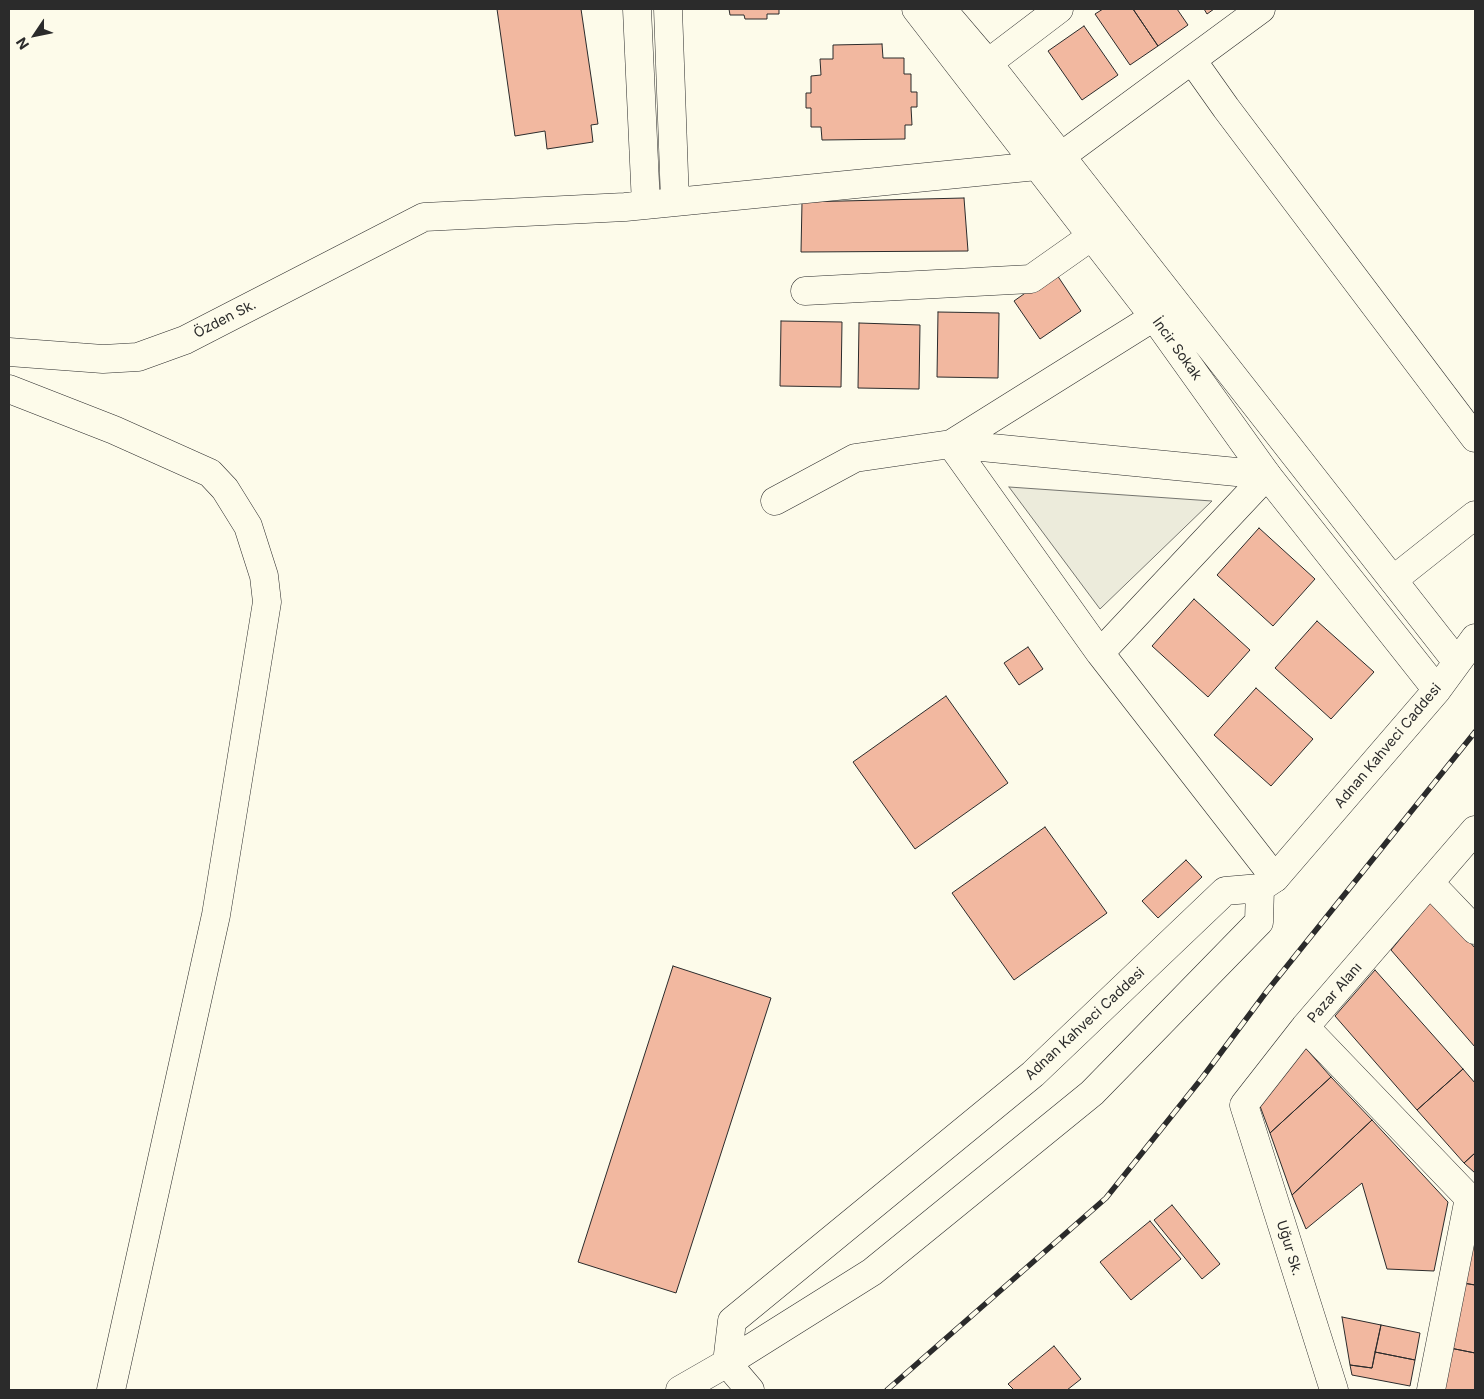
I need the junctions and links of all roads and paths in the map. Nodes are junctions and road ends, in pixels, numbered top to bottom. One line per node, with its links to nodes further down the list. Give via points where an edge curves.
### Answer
1 (637, 9): 11 (main road)
2 (668, 9): 10 (main road)
3 (916, 9): 9 (main road, İncir Sokak)
4 (942, 9): 8 (main road, İncir Sokak)
5 (1059, 9): 8 (main road)
6 (1261, 9): 7 (main road)
7 (1192, 60): 9 (main road); 17 (main road)
8 (988, 63): 9 (main road, İncir Sokak)
9 (1049, 161): 10 (main road); 12 (main road, İncir Sokak); 22 (main road, İncir Sokak)
10 (675, 202): 11 (main road)
11 (646, 205): 15 (main road, Özden Sk., via 424,217 185,340 138,357 103,359)
12 (1092, 236): 13 (main road, via 1031,279); 14 (main road, İncir Sokak)
13 (805, 292)
14 (1154, 317): 18 (main road); 19 (main road, İncir Sokak)
15 (9, 352)
16 (9, 389): 35 (main road, via 210,472 248,526 264,576 267,602 216,915)
17 (1475, 438)
18 (951, 444): 19 (main road); 20 (main road, via 855,458); 24 (main road)
19 (1267, 475): 24 (main road); 26 (main road, İncir Sokak)
20 (775, 501)
21 (1475, 515): 22 (main road)
22 (1393, 580): 25 (main road, İncir Sokak)
23 (1475, 638): 25 (main road, Adnan Kahveci Caddesi)
24 (1100, 653): 28 (main road)
25 (1457, 662): 26 (main road, Adnan Kahveci Caddesi)
26 (1437, 690): 28 (main road, Adnan Kahveci Caddesi)
27 (1475, 830): 29 (main road, Pazar Alanı)
28 (1267, 883): 34 (main road, via 1259,922 1092,1093 872,1272); 34 (main road, Adnan Kahveci Caddesi, via 1225,891 1033,1074 732,1321)
29 (1430, 883): 30 (main road); 31 (main road, Pazar Alanı)
30 (1475, 930)
31 (1305, 1027): 32 (main road, Pazar Alanı); 33 (main road)
32 (1244, 1105): 38 (main road, Uğur Sk.)
33 (1472, 1198): 39 (main road)
34 (728, 1363): 36 (main road); 37 (main road)
35 (111, 1390)
36 (680, 1390)
37 (750, 1390)
38 (1334, 1390)
39 (1431, 1390)

